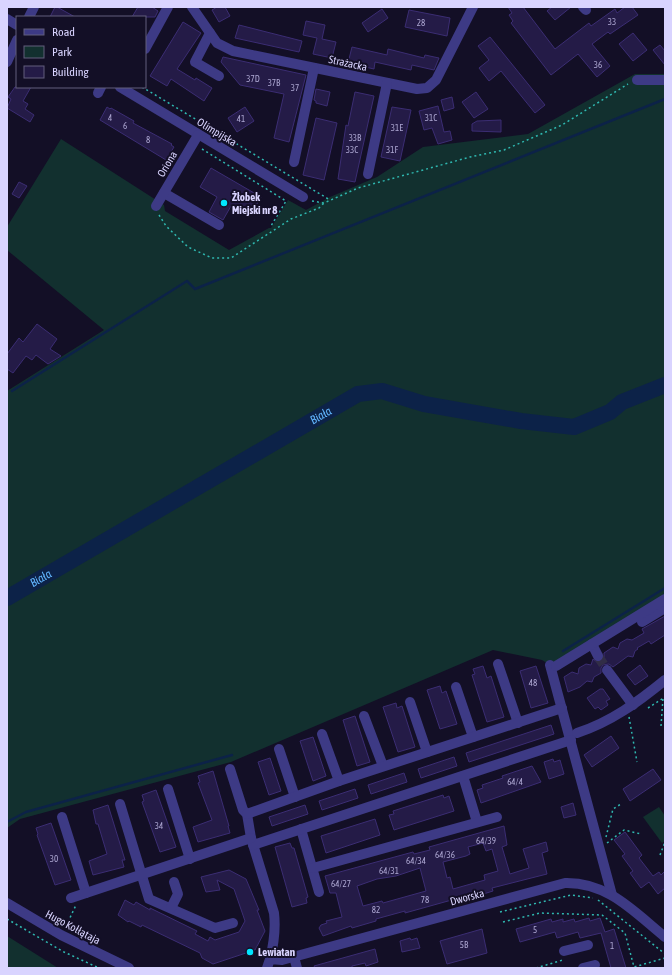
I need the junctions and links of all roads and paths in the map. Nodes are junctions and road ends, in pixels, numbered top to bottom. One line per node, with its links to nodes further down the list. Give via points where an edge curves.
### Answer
1 (34, 7): 5 (street)
2 (168, 7): 10 (street)
3 (192, 7): 8 (street, Strażacka)
4 (473, 7): 16 (street, Strażacka, via 436,80 428,88 417,89)
5 (30, 16)
6 (7, 19): 7 (street)
7 (16, 24)
8 (210, 33): 12 (street, Strażacka, via 217,43 233,51); 13 (street, via 194,62)
9 (16, 42): 11 (street)
10 (146, 47)
11 (7, 62)
12 (314, 68): 16 (street, Strażacka); 20 (street)
13 (219, 76)
14 (637, 80): 15 (street); 24 (path, via 562,125 521,144 358,188)
15 (665, 80)
16 (387, 83): 21 (street)
17 (121, 88): 19 (street, Olimpijska)
18 (144, 88): 24 (path)
19 (196, 139): 22 (street, Oriona); 23 (street, Olimpijska); 28 (path, via 286,201)
20 (294, 162)
21 (368, 174)
22 (164, 193): 26 (street, Oriona); 27 (street)
23 (303, 197): 25 (path)
24 (331, 201): 25 (path)
25 (324, 204): 26 (path, via 292,219 231,258 212,258 188,247 166,226)
26 (156, 206)
27 (219, 225)
28 (271, 226)
29 (665, 599): 32 (street)
30 (665, 608): 31 (street)
31 (642, 622)
32 (592, 644): 33 (street); 41 (street, via 553,665)
33 (598, 656)
34 (498, 664): 44 (street)
35 (607, 670): 40 (street)
36 (665, 680): 40 (street)
37 (456, 687): 47 (street)
38 (664, 697): 42 (path); 45 (path)
39 (410, 702): 50 (street)
40 (631, 706): 48 (street); 51 (path)
41 (562, 708): 44 (street); 48 (street)
42 (648, 708)
43 (364, 716): 52 (street)
44 (518, 723): 47 (street)
45 (661, 726)
46 (322, 734): 55 (street)
47 (473, 737): 50 (street)
48 (574, 737): 54 (street); 75 (street)
49 (279, 749): 57 (street)
50 (427, 752): 52 (street)
51 (638, 762)
52 (383, 766): 55 (street)
53 (230, 769): 60 (street, via 242,810)
54 (463, 776): 63 (street); 64 (street)
55 (339, 781): 57 (street)
56 (168, 789): 69 (street)
57 (295, 797): 60 (street)
58 (120, 804): 71 (street)
59 (621, 804): 65 (path, via 613,809 604,845 624,830)
60 (247, 814): 66 (street)
61 (62, 817): 74 (street)
62 (497, 817): 63 (street)
63 (477, 822): 70 (street)
64 (301, 829): 66 (street); 70 (street)
65 (642, 834)
66 (252, 841): 69 (street); 90 (street, via 276,926)
67 (665, 842): 68 (path)
68 (660, 854)
69 (190, 859): 71 (street)
70 (312, 868): 73 (street)
71 (142, 874): 74 (street); 78 (street, via 149,899)
72 (174, 882): 78 (street, via 178,894)
73 (319, 892)
74 (86, 893): 76 (street)
75 (612, 895): 84 (street, Dworska); 88 (street, Dworska, via 590,885 565,883)
76 (73, 897): 81 (path, via 76,907)
77 (7, 903): 94 (street, Hugo Kołłątaja, via 61,935)
78 (171, 908): 83 (street, via 215,928)
79 (500, 912): 86 (path, via 571,895 595,898)
80 (7, 919): 93 (path, via 64,952)
81 (68, 922)
82 (503, 922): 92 (path, via 540,913 602,915 625,933)
83 (233, 923)
84 (665, 937)
85 (588, 945): 87 (street)
86 (665, 954)
87 (565, 955): 96 (path)
88 (294, 957): 90 (street, Dworska); 95 (street)
89 (665, 958): 92 (path)
90 (269, 964)
91 (595, 965): 97 (street)
92 (633, 967)
93 (99, 968)
94 (129, 968)
95 (297, 968)
96 (536, 968)
97 (583, 968)

